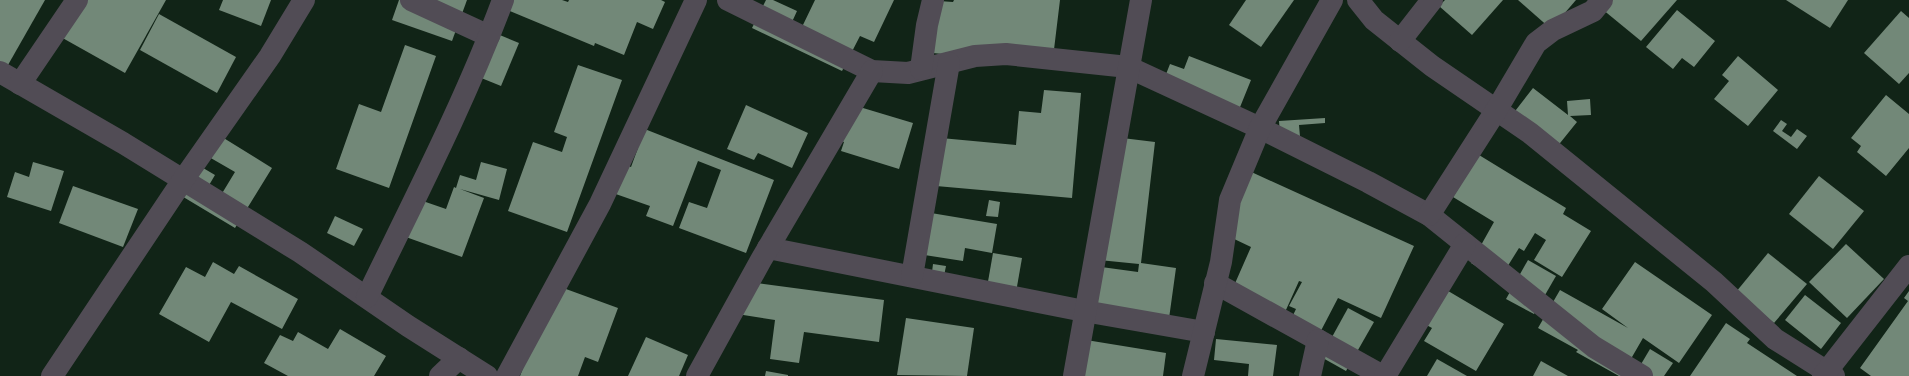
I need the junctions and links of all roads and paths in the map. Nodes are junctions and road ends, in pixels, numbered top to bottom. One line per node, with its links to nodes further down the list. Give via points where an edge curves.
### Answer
1 (77, 0): 20 (street)
2 (304, 0): 23 (street, via 270,56)
3 (411, 0): 13 (street)
4 (503, 0): 13 (street)
5 (696, 0): 39 (street, via 600,204)
6 (728, 0): 18 (street)
7 (933, 0): 17 (street)
8 (1141, 0): 16 (street)
9 (1332, 0): 22 (street)
10 (1358, 0): 14 (street, via 1374,20)
11 (1432, 0): 14 (street)
12 (1602, 0): 21 (street, via 1593,12 1553,30 1536,42)
13 (489, 36): 30 (street, via 421,187)
14 (1400, 40): 21 (street, via 1432,66)
15 (949, 63): 16 (street, via 975,56 1006,54); 17 (street); 28 (street)
16 (1128, 67): 22 (street); 31 (street)
17 (921, 70): 18 (street, via 908,73)
18 (872, 71): 26 (street)
19 (0, 72): 20 (street)
20 (20, 84): 23 (street)
21 (1497, 109): 24 (street); 35 (street, via 1714,282 1774,339)
22 (1260, 128): 24 (street); 29 (street, via 1230,200)
23 (183, 180): 30 (street, via 300,252); 36 (street)
24 (1429, 216): 25 (street)
25 (1465, 244): 44 (street); 45 (street, via 1594,347)
26 (768, 248): 28 (street); 40 (street)
27 (1909, 266): 35 (street)
28 (912, 276): 31 (street)
29 (1215, 283): 32 (street); 33 (street)
30 (366, 297): 34 (street)
31 (1084, 311): 32 (street); 41 (street)
32 (1204, 332): 42 (street)
33 (1318, 340): 43 (street); 44 (street)
34 (459, 358): 37 (street); 38 (street)
35 (1828, 374)
36 (52, 376)
37 (440, 376)
38 (487, 376)
39 (507, 376)
40 (697, 376)
41 (1074, 376)
42 (1194, 376)
43 (1310, 376)
44 (1384, 376)
45 (1642, 376)

